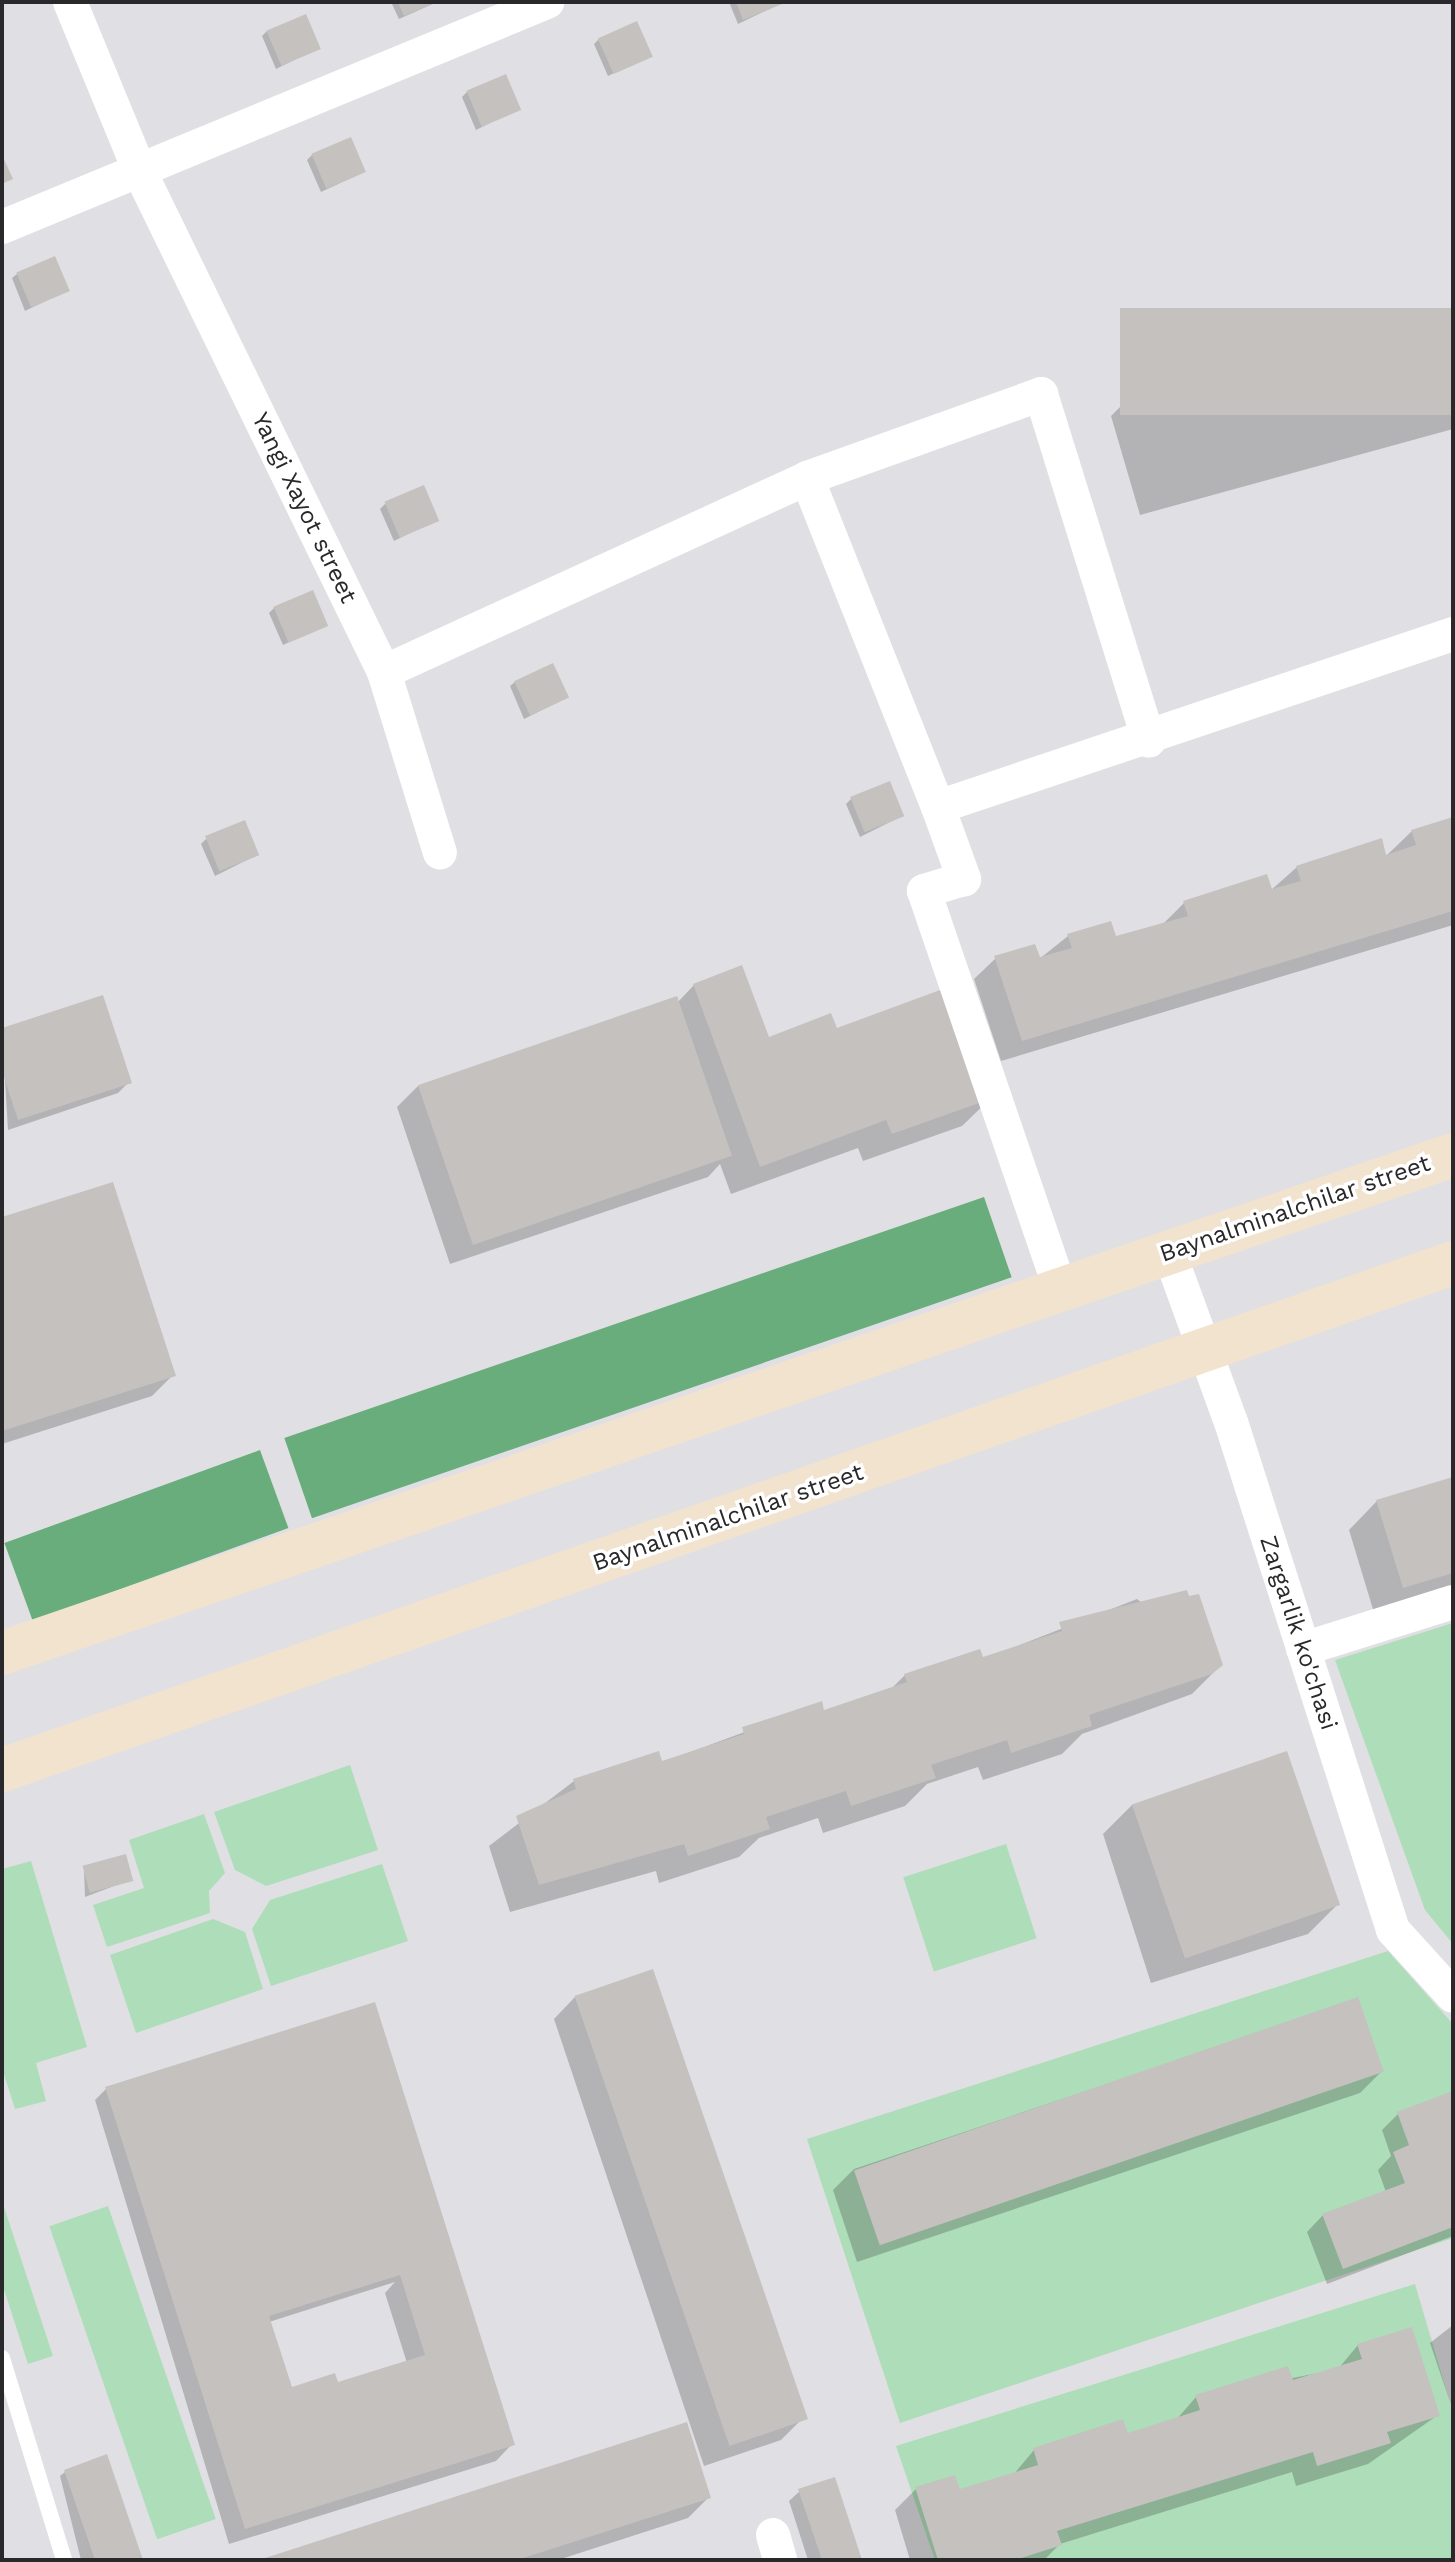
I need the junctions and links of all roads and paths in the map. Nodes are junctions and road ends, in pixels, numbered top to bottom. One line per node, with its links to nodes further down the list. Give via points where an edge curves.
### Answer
1 (70, 2): 3 (street, Yangi Xayot street)
2 (547, 2): 3 (street)
3 (141, 174): 4 (street); 7 (street, Yangi Xayot street)
4 (2, 227)
5 (807, 478): 7 (street); 8 (street, via 1041,394); 9 (street)
6 (1453, 634): 8 (street)
7 (384, 672): 10 (street, Yangi Xayot street)
8 (1149, 741): 9 (street)
9 (938, 807): 14 (street, via 964,879 924,891)
10 (440, 853)
11 (1453, 1155): 12 (main road, Baynalminalchilar street)
12 (1169, 1252): 14 (main road, Baynalminalchilar street); 15 (street, Zargarlik ko'chasi)
13 (1453, 1263): 15 (main road, Baynalminalchilar street)
14 (1060, 1289): 18 (main road, Baynalminalchilar street)
15 (1205, 1349): 17 (street, Zargarlik ko'chasi); 19 (main road, Baynalminalchilar street)
16 (1453, 1602): 17 (street)
17 (1303, 1649): 20 (street, Zargarlik ko'chasi, via 1393,1930)
18 (2, 1653)
19 (2, 1770)
20 (1453, 1996)
21 (2, 2358): 22 (lane)
22 (64, 2560)

